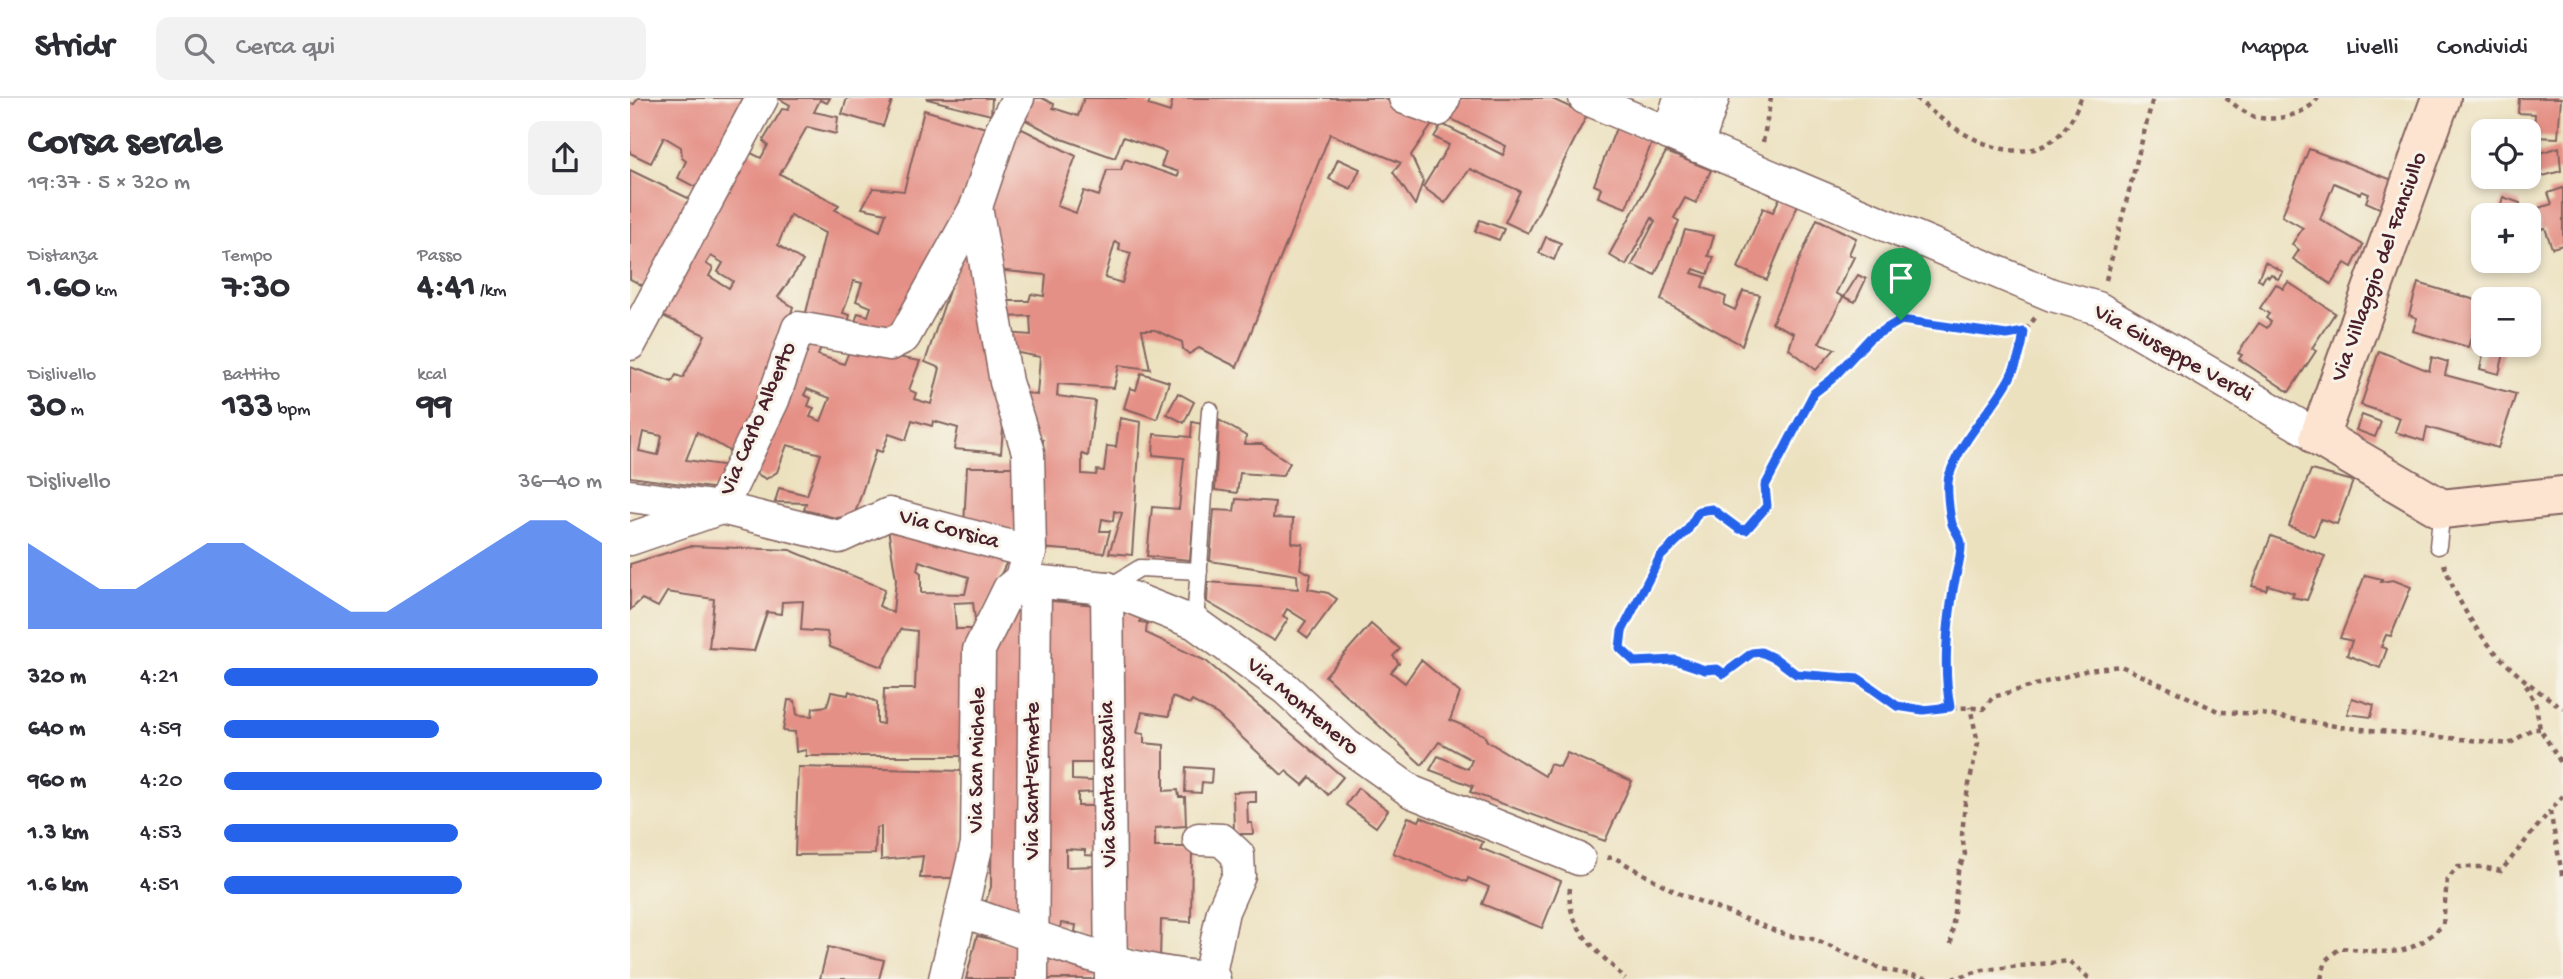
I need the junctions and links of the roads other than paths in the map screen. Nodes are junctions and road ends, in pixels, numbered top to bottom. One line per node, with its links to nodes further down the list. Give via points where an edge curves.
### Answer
1 (762, 98): 13 (street)
2 (1002, 98): 10 (street)
3 (1018, 98): 10 (street)
4 (1405, 98): 5 (street, via 1438,110)
5 (1444, 98)
6 (1585, 98): 11 (street, Via Giuseppe Verdi)
7 (1681, 98): 11 (street)
8 (1713, 98): 11 (street)
9 (2441, 98): 15 (street, Via Villaggio del Fanciullo)
10 (1002, 129): 12 (street)
11 (1683, 140): 15 (street, Via Giuseppe Verdi, via 2052,295 2098,308)
12 (976, 207): 18 (street, Via Carlo Alberto, via 904,337 890,344 798,328 773,400); 23 (street, Via Sant'Ermete, via 1006,382 1028,452)
13 (630, 344)
14 (1210, 410): 22 (lane)
15 (2319, 437): 19 (street, Via Giuseppe Verdi)
16 (630, 496): 18 (street, Via Carlo Alberto)
17 (2563, 496): 19 (street)
18 (721, 508): 20 (street); 23 (street, Via Corsica, via 839,537 889,514)
19 (2442, 509): 21 (lane)
20 (630, 539)
21 (2438, 546)
22 (1199, 571): 24 (lane, via 1140,568); 25 (lane)
23 (1028, 572): 24 (street, Via Montenero); 28 (street, Via San Michele, via 1009,589 979,650 977,844); 29 (street, Via Sant'Ermete)
24 (1107, 588): 25 (street, Via Montenero); 30 (street, Via Santa Rosalia)
25 (1195, 623): 27 (street, Via Montenero, via 1286,689 1346,745 1412,792)
26 (1199, 839): 31 (street, via 1222,840 1238,855 1239,875 1223,911)
27 (1579, 859)
28 (963, 911): 29 (street); 32 (street, Via San Michele)
29 (1032, 935): 30 (street); 33 (street, Via Sant'Ermete)
30 (1111, 971): 31 (street)
31 (1211, 978)
32 (945, 979)
33 (1032, 979)

